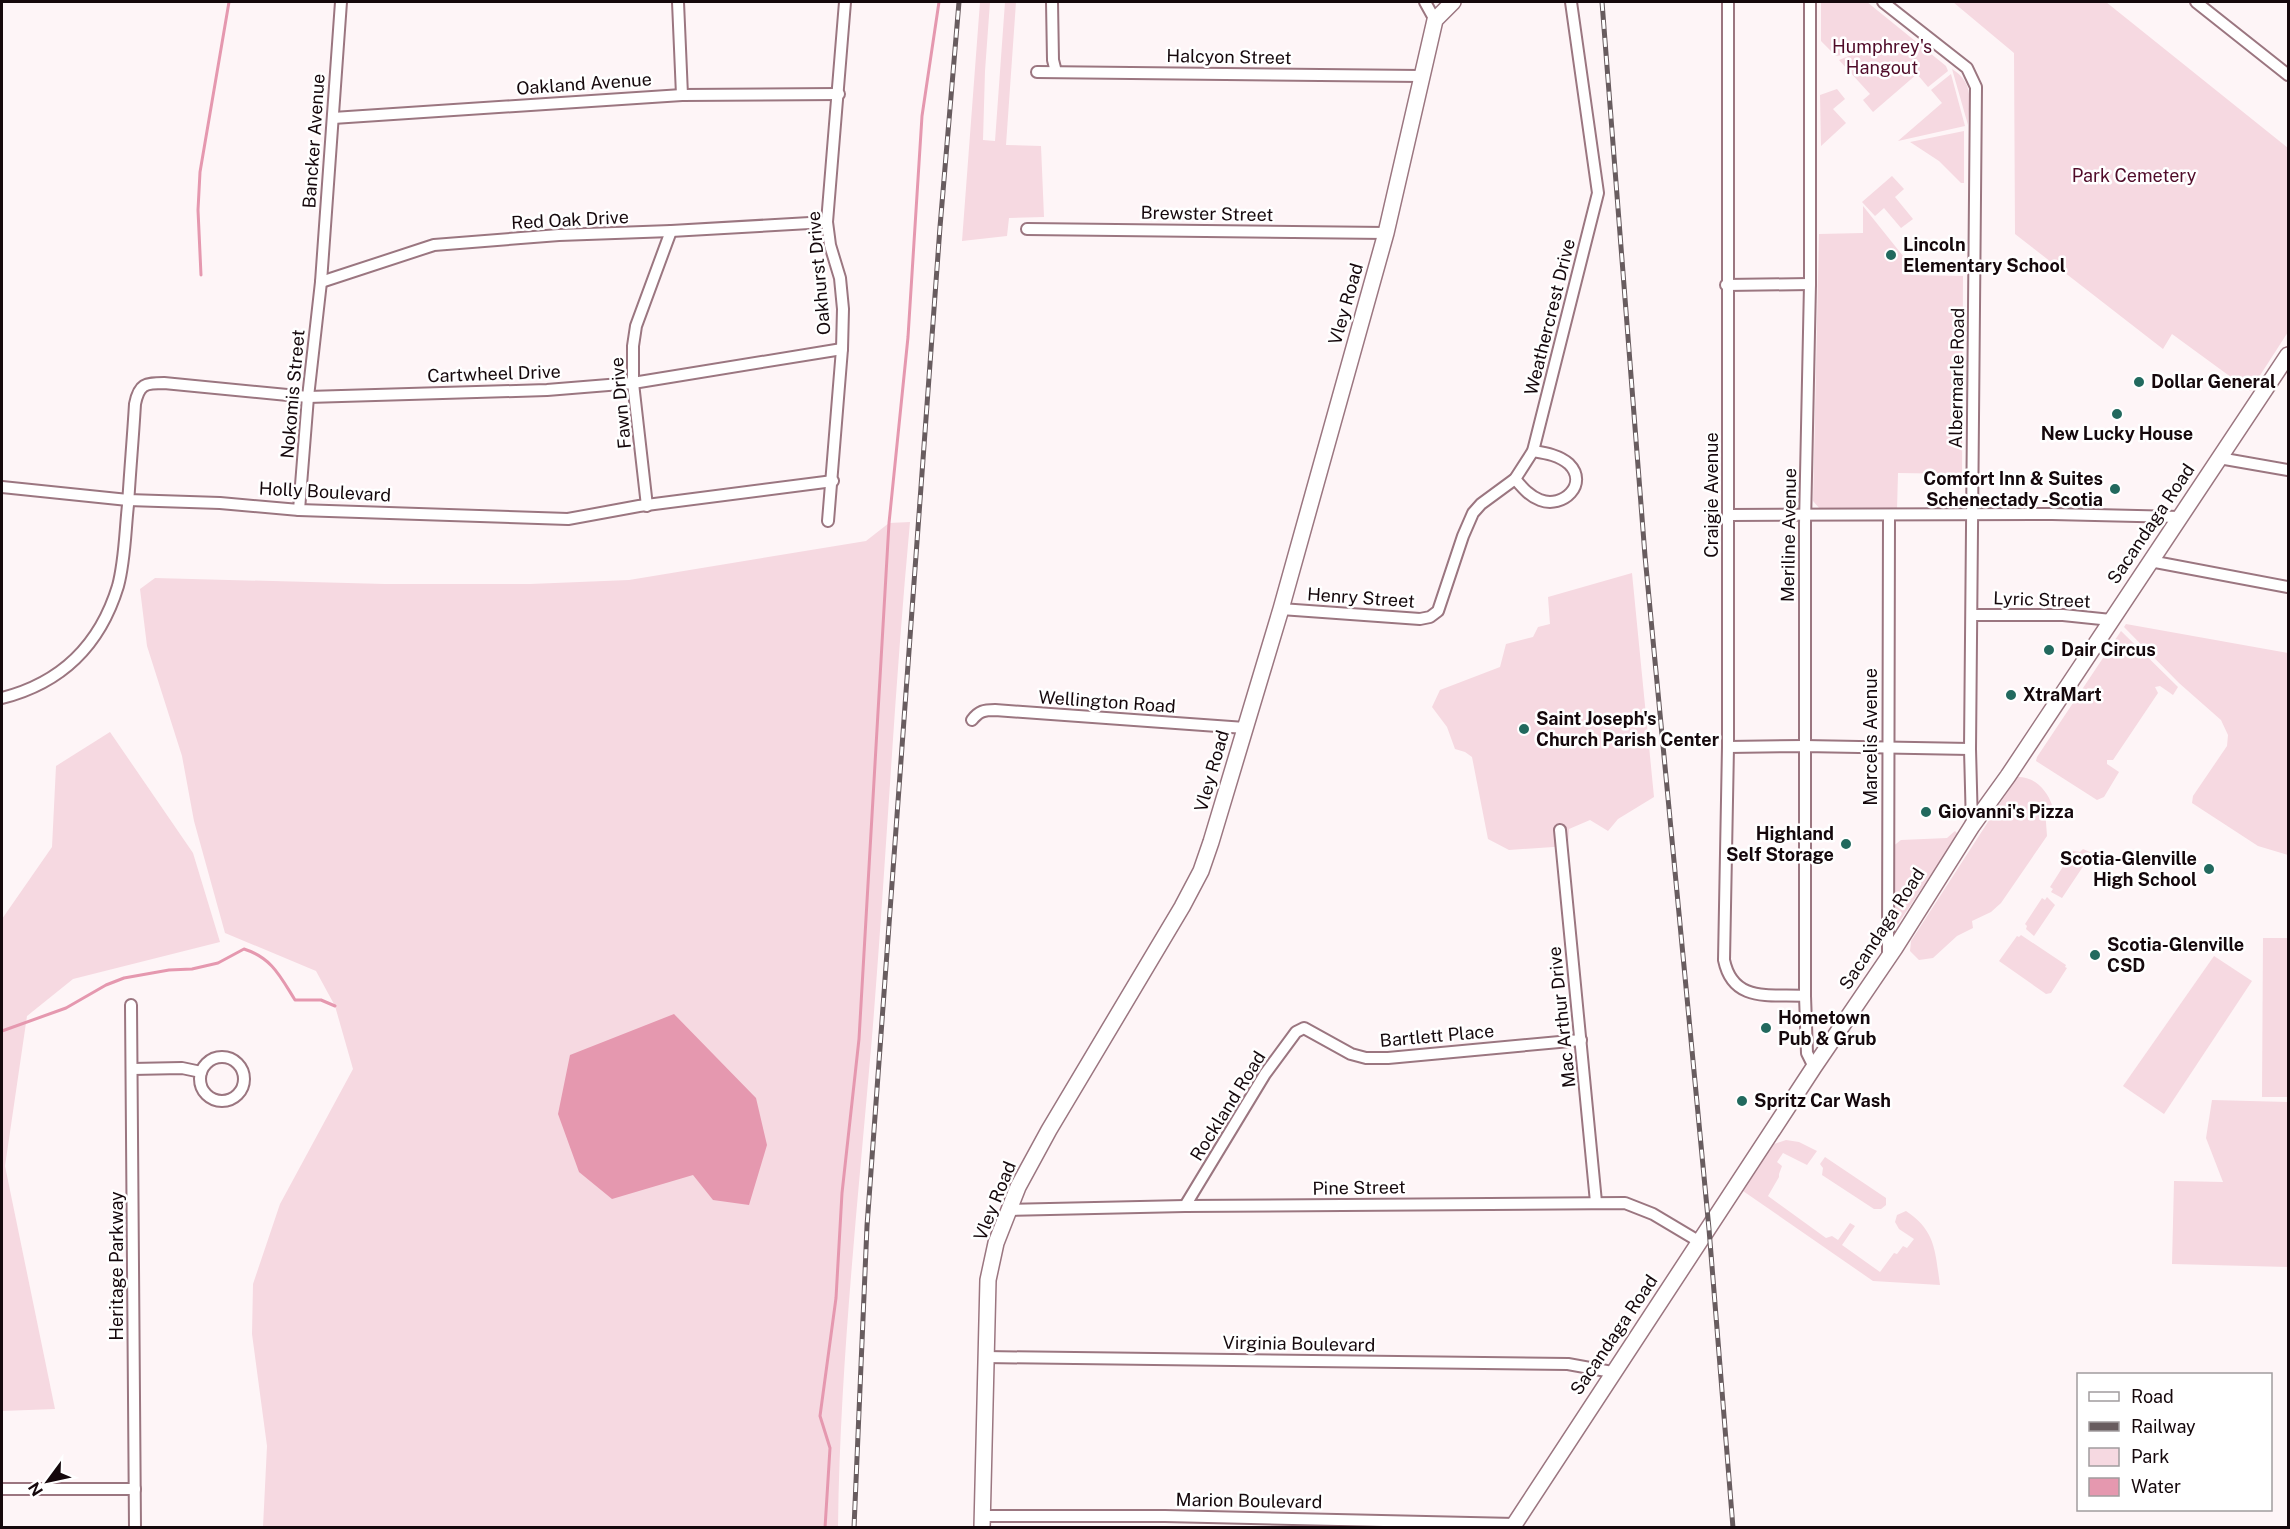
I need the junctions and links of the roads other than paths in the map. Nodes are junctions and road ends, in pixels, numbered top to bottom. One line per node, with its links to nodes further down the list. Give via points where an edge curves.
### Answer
1 (341, 2): 19 (street, Bancker Avenue)
2 (678, 2): 18 (street)
3 (845, 2): 17 (street, Oakhurst Drive)
4 (1052, 2): 14 (street)
5 (1425, 2): 12 (street)
6 (1454, 2): 12 (street)
7 (1571, 2): 31 (street, Weathercrest Drive, via 1598,193)
8 (1728, 2): 26 (street, Craigie Avenue)
9 (1810, 2): 25 (street, Meriline Avenue)
10 (1883, 2): 43 (street, Albermarle Road, via 1966,68 1976,87)
11 (2199, 2): 15 (street)
12 (1435, 20): 16 (street, Vley Road)
13 (1037, 72): 14 (street, Halcyon Street)
14 (1056, 72): 16 (street, Halcyon Street)
15 (2289, 75)
16 (1420, 76): 23 (street, Vley Road)
17 (839, 94): 18 (street, Oakland Avenue); 20 (street, Oakhurst Drive)
18 (682, 95): 19 (street, Oakland Avenue)
19 (333, 118): 24 (street, Bancker Avenue)
20 (827, 222): 22 (street, Red Oak Drive); 27 (street, Oakhurst Drive, via 840,278)
21 (1027, 229): 23 (street, Brewster Street)
22 (671, 231): 24 (street, Red Oak Drive, via 434,245); 29 (street, Fawn Drive, via 636,326)
23 (1386, 233): 48 (street, Vley Road)
24 (321, 282): 30 (street, Nokomis Street)
25 (1810, 284): 26 (street); 40 (street, Meriline Avenue)
26 (1726, 285): 41 (street, Craigie Avenue)
27 (842, 349): 29 (street, Cartwheel Drive); 35 (street, Oakhurst Drive)
28 (2288, 357): 32 (street, Sacandaga Road)
29 (633, 383): 30 (street, Cartwheel Drive, via 547,390); 38 (street, Fawn Drive)
30 (308, 397): 37 (street, Cartwheel Drive, via 164,383 144,385 135,404); 39 (street, Nokomis Street)
31 (1533, 451): 34 (street, Weathercrest Drive); 34 (street, via 1555,455 1569,464 1574,473 1573,491 1555,502 1541,501)
32 (2219, 458): 33 (street); 44 (street, Sacandaga Road)
33 (2289, 470)
34 (1515, 479): 49 (street, Weathercrest Drive, via 1473,513)
35 (832, 481): 38 (street, Holly Boulevard); 45 (street, Oakhurst Drive)
36 (2, 487): 37 (street, Holly Boulevard)
37 (128, 500): 39 (street, Holly Boulevard); 52 (street, via 118,586 99,631 58,674)
38 (647, 506): 39 (street, Holly Boulevard, via 568,519)
39 (299, 510)
40 (1805, 514): 41 (street); 42 (street); 55 (street, Meriline Avenue)
41 (1729, 515): 56 (street, Craigie Avenue)
42 (1889, 515): 43 (street); 57 (street, Marcelis Avenue)
43 (1972, 515): 44 (street); 50 (street, Albermarle Road)
44 (2180, 517): 46 (street, Sacandaga Road)
45 (828, 521)
46 (2150, 561): 47 (street); 51 (street, Sacandaga Road)
47 (2289, 587)
48 (1281, 609): 49 (street, Henry Street, via 1420,619); 54 (street, Vley Road)
49 (1438, 611)
50 (1972, 615): 51 (street, Lyric Street, via 2063,615); 58 (street, Albermarle Road)
51 (2111, 620): 59 (street, Sacandaga Road)
52 (2, 698)
53 (972, 720): 54 (street, Wellington Road, via 977,713 995,710)
54 (1245, 728): 71 (street, Vley Road, via 1201,871 1049,1130)
55 (1804, 746): 56 (street); 57 (street); 62 (street, Meriline Avenue)
56 (1728, 747): 62 (street, Craigie Avenue, via 1724,960 1729,977 1735,985 1754,994)
57 (1887, 747): 58 (street); 61 (street, Marcelis Avenue)
58 (1970, 750): 59 (street, Albermarle Road)
59 (1972, 826): 61 (street, Sacandaga Road)
60 (1560, 830): 65 (street, Mac Arthur Drive)
61 (1888, 958): 66 (street, Sacandaga Road)
62 (1805, 996): 66 (street, Meriline Avenue, via 1807,1053)
63 (131, 1005): 67 (street, Heritage Parkway)
64 (1304, 1029): 65 (street, Bartlett Place, via 1366,1058); 70 (street, Rockland Road, via 1296,1032 1265,1074)
65 (1581, 1040): 69 (street, Mac Arthur Drive)
66 (1814, 1066): 72 (street, Sacandaga Road)
67 (132, 1069): 68 (street, via 182,1068); 75 (street, Heritage Parkway)
68 (201, 1072): 68 (street, via 204,1092 215,1100 229,1100 244,1085 242,1070 232,1059 217,1057)
69 (1596, 1202): 70 (street, Pine Street); 72 (street, Pine Street, via 1625,1203 1653,1214)
70 (1185, 1206): 71 (street, Pine Street)
71 (1009, 1210): 73 (street, Vley Road, via 988,1280)
72 (1700, 1242): 74 (street, Sacandaga Road)
73 (985, 1357): 74 (street, Virginia Boulevard, via 1568,1364); 77 (street, Vley Road)
74 (1612, 1372): 78 (street, Sacandaga Road)
75 (135, 1489): 76 (street); 79 (street, Heritage Parkway)
76 (2, 1490)
77 (983, 1522): 78 (street, Marion Boulevard, via 1165,1515)
78 (1513, 1526)
79 (135, 1527)

